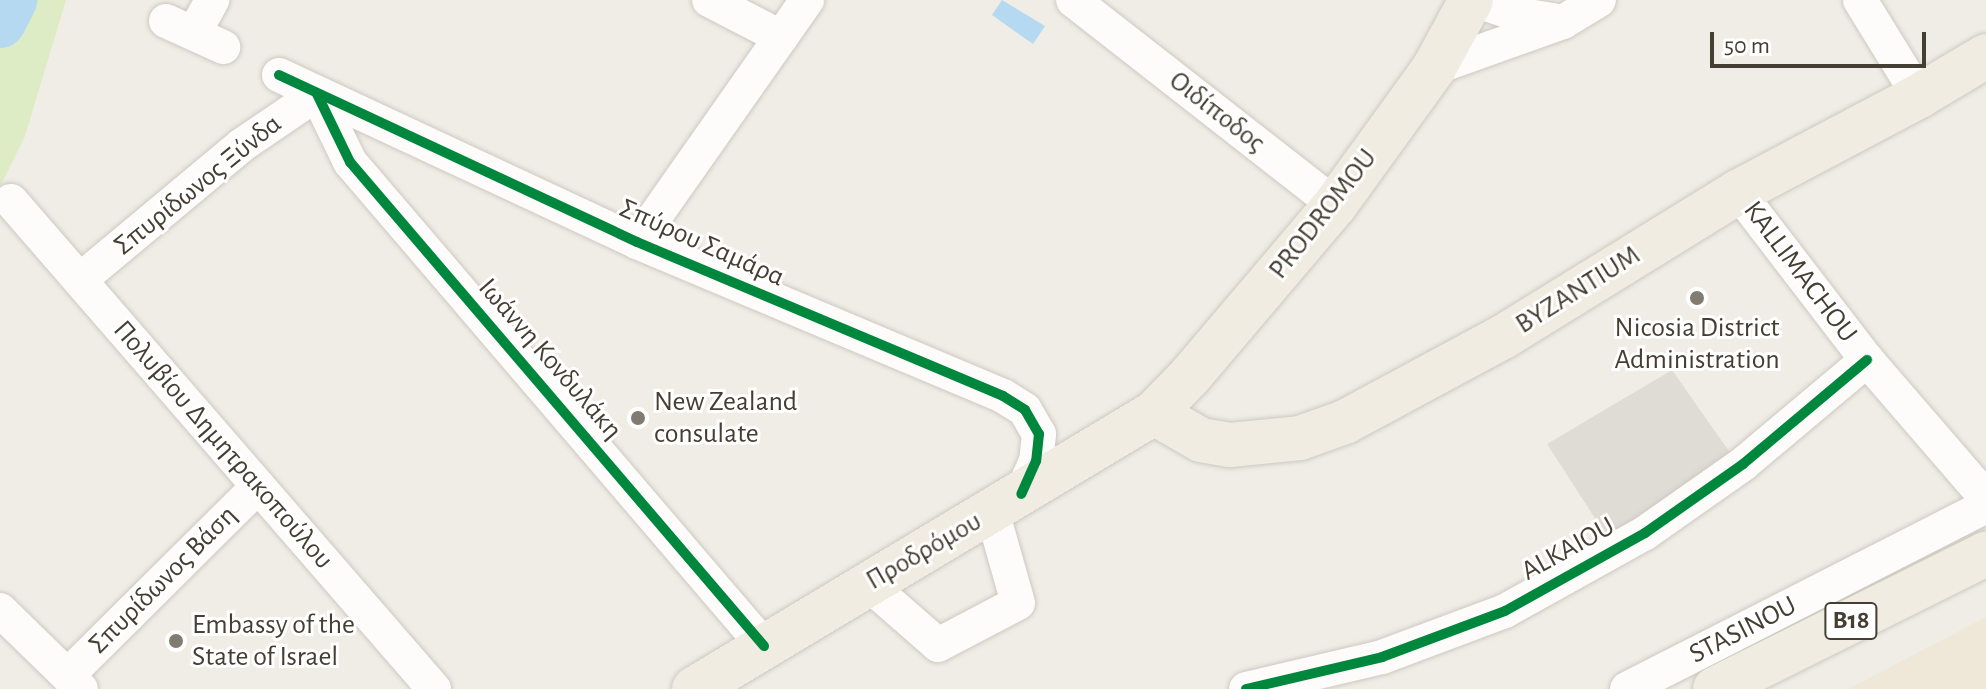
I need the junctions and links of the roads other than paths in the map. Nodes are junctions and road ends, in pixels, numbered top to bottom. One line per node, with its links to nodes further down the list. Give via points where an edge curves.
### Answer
1 (212, 0): 9 (street)
2 (709, 0): 10 (street)
3 (807, 0): 10 (street)
4 (1472, 0): 8 (street); 11 (main road, PRODROMOU)
5 (1599, 0): 8 (street)
6 (1860, 0): 15 (street)
7 (1093, 6): 18 (street, Οιδίποδος)
8 (1563, 22): 11 (street)
9 (194, 34)
10 (781, 37): 19 (street)
11 (1434, 68): 18 (main road, PRODROMOU)
12 (1980, 70): 15 (main road, BYZANTIUM)
13 (279, 75): 14 (street, Σπύρου Σαμάρα)
14 (317, 94): 19 (street, Σπύρου Σαμάρα); 20 (street, Σπυρίδωνος Ξύνδα, via 242,145); 31 (street, Ιωάννη Κονδυλάκη, via 350,162)
15 (1919, 96): 16 (main road, BYZANTIUM)
16 (1738, 192): 21 (street, KALLIMACHOU); 22 (main road, BYZANTIUM, via 1503,337 1345,422 1300,438 1230,445 1211,444)
17 (11, 201): 20 (street, Πολυβίου Δημητρακοπούλου)
18 (1335, 205): 22 (main road, PRODROMOU)
19 (637, 242): 25 (street, Σπύρου Σαμάρα, via 1003,396 1025,410 1039,434 1036,461)
20 (80, 280): 23 (street, Πολυβίου Δημητρακοπούλου)
21 (1867, 360): 24 (street, KALLIMACHOU); 35 (street, ALKAIOU, via 1743,464 1645,533 1505,611 1382,657)
22 (1154, 413): 25 (main road, Προδρόμου)
23 (258, 486): 32 (street, Σπυρίδωνος Βάση); 33 (street, Πολυβίου Δημητρακοπούλου)
24 (1986, 498)
25 (1007, 503): 29 (main road, Προδρόμου); 29 (street, via 1018,603 938,645)
26 (1986, 506): 36 (street, STASINOU)
27 (1986, 554): 37 (main road, B18)
28 (1986, 570): 38 (main road, B18)
29 (867, 583): 31 (main road, Προδρόμου)
30 (0, 610): 32 (street)
31 (764, 646): 34 (main road, Προδρόμου)
32 (74, 682)
33 (434, 689)
34 (694, 689)
35 (1246, 689)
36 (1627, 689)
37 (1715, 689)
38 (1747, 689)

